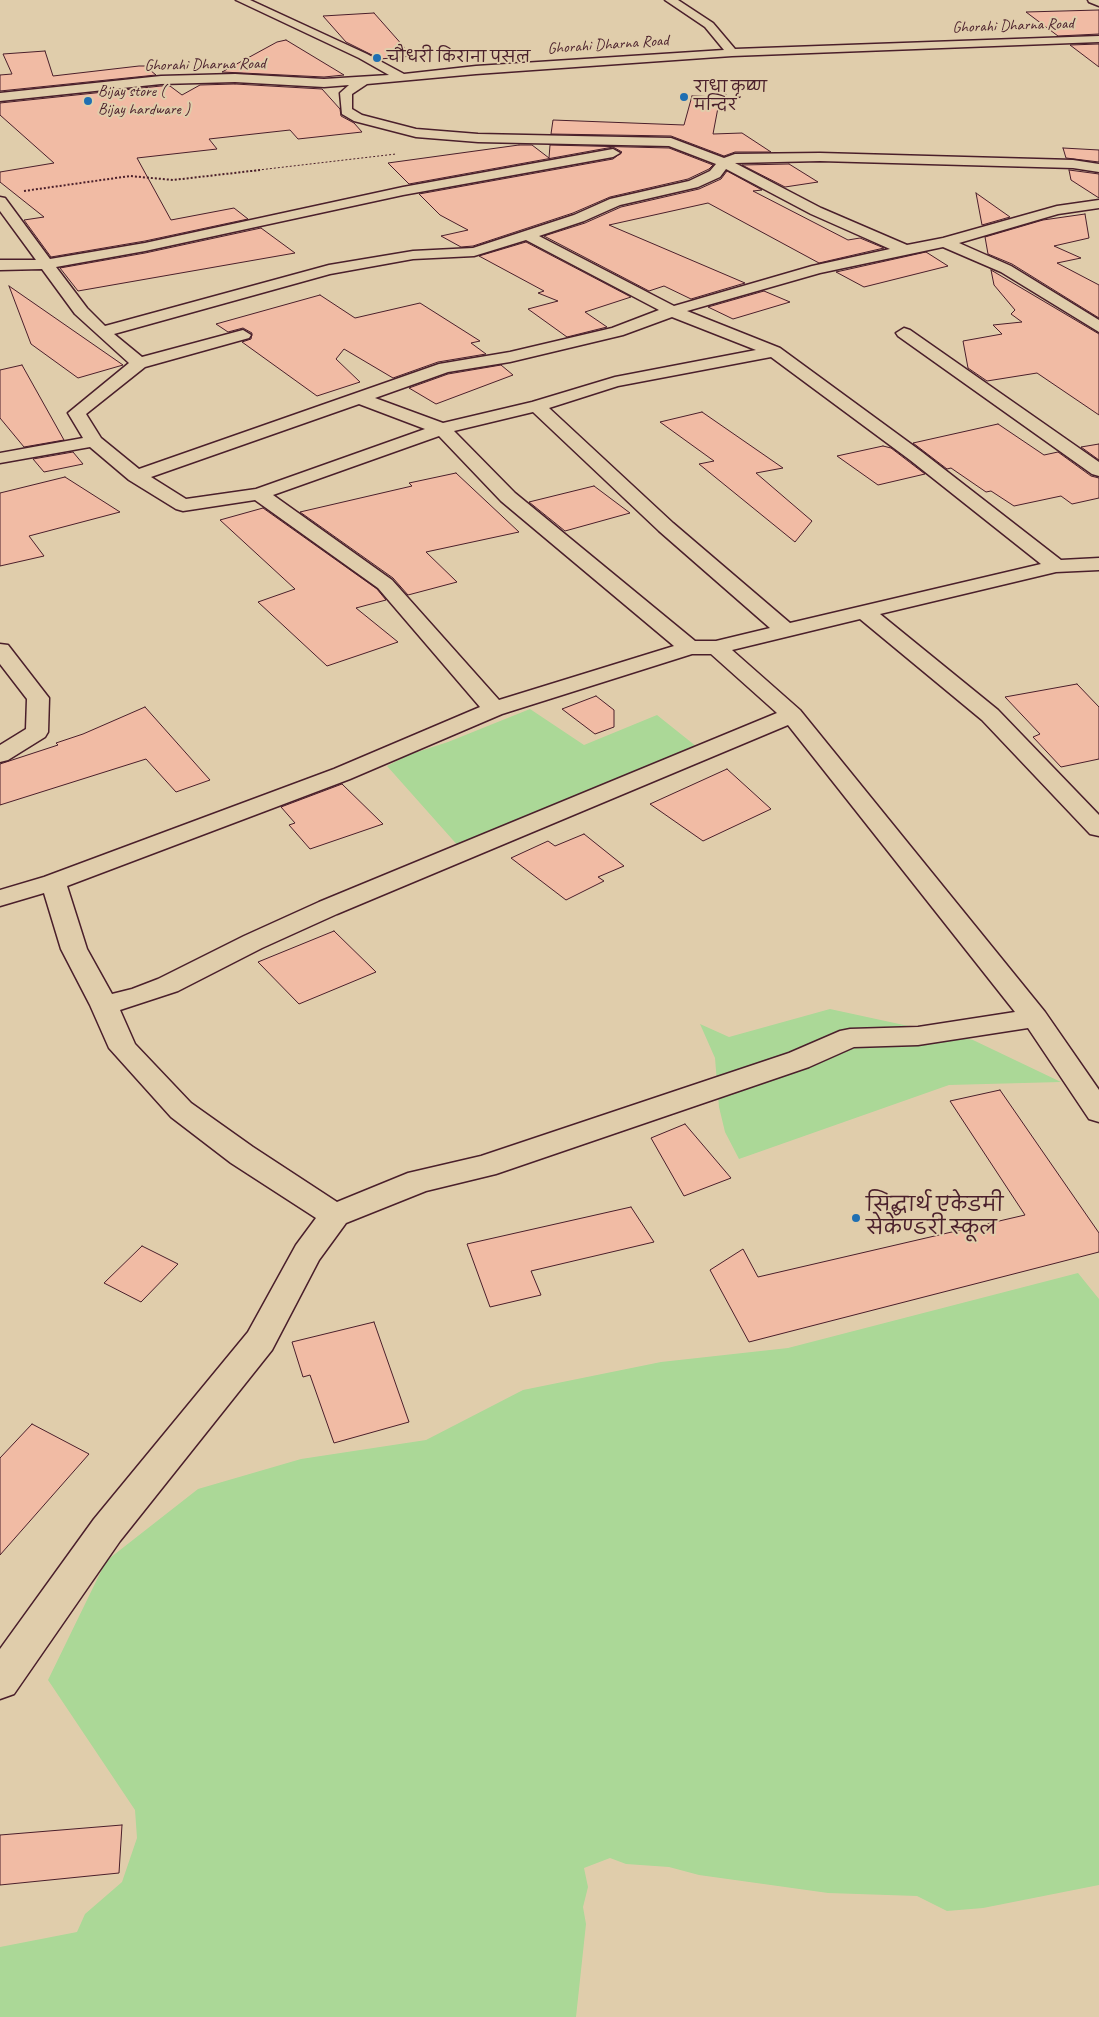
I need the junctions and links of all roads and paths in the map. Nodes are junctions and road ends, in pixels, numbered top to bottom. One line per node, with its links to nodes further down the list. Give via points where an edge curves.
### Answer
1 (241, 0): 7 (street, via 363,56)
2 (670, 0): 6 (street, via 709,25)
3 (1094, 0): 4 (street)
4 (1099, 2)
5 (1099, 39): 6 (street, Ghorahi Dharna Road)
6 (732, 53): 7 (street, Ghorahi Dharna Road)
7 (401, 78): 8 (street, Ghorahi Dharna Road)
8 (364, 81): 9 (street, Ghorahi Dharna Road, via 161,80); 10 (street, via 346,93 346,112 416,132 478,138)
9 (0, 97)
10 (671, 142): 12 (street); 20 (street, via 404,191 145,247)
11 (403, 154): 14 (path, via 173,180 130,176)
12 (724, 163): 13 (street, via 735,158 810,157 1073,164); 17 (street, via 715,174 693,184 615,202); 19 (street, via 816,211)
13 (1099, 168)
14 (18, 192)
15 (0, 201): 20 (street)
16 (1099, 204): 18 (street, via 1057,210)
17 (527, 235): 22 (street); 24 (street, via 474,252 413,255 329,270)
18 (945, 242): 19 (street); 23 (street, via 1006,269)
19 (905, 250): 22 (street, via 817,269)
20 (47, 264): 21 (street); 24 (street)
21 (0, 266)
22 (672, 312): 27 (street); 29 (street, via 617,332 510,357 445,368)
23 (1099, 327)
24 (102, 332): 28 (street)
25 (904, 332): 34 (street)
26 (243, 335): 28 (street)
27 (774, 351): 30 (street, via 615,382); 38 (street, via 916,456)
28 (139, 363): 32 (street, via 76,413)
29 (361, 399): 31 (street); 35 (street)
30 (538, 406): 31 (street); 40 (street, via 659,521)
31 (442, 429): 36 (street); 42 (street, via 508,496)
32 (94, 441): 33 (street); 35 (street)
33 (0, 458)
34 (1099, 470)
35 (136, 476): 36 (street, via 183,506)
36 (258, 494): 44 (street, via 386,584)
37 (1099, 564): 38 (street)
38 (1056, 566): 39 (street)
39 (864, 612): 40 (street); 47 (street, via 990,714)
40 (786, 631): 41 (street)
41 (716, 647): 42 (street); 45 (street)
42 (690, 648): 44 (street)
43 (0, 650): 46 (street, via 38,698 37,732)
44 (494, 708): 48 (street, via 342,774)
45 (792, 715): 50 (street, via 328,908 168,985); 51 (street)
46 (0, 755)
47 (1099, 830)
48 (53, 882): 49 (street); 50 (street, via 74,949)
49 (0, 898)
50 (104, 1005): 53 (street, via 123,1048 181,1110 242,1155)
51 (1035, 1018): 52 (street); 53 (street, via 918,1036 850,1038 799,1060 484,1166 419,1181)
52 (1099, 1112)
53 (335, 1215): 54 (street, via 307,1253 260,1341 107,1530)
54 (0, 1681)

